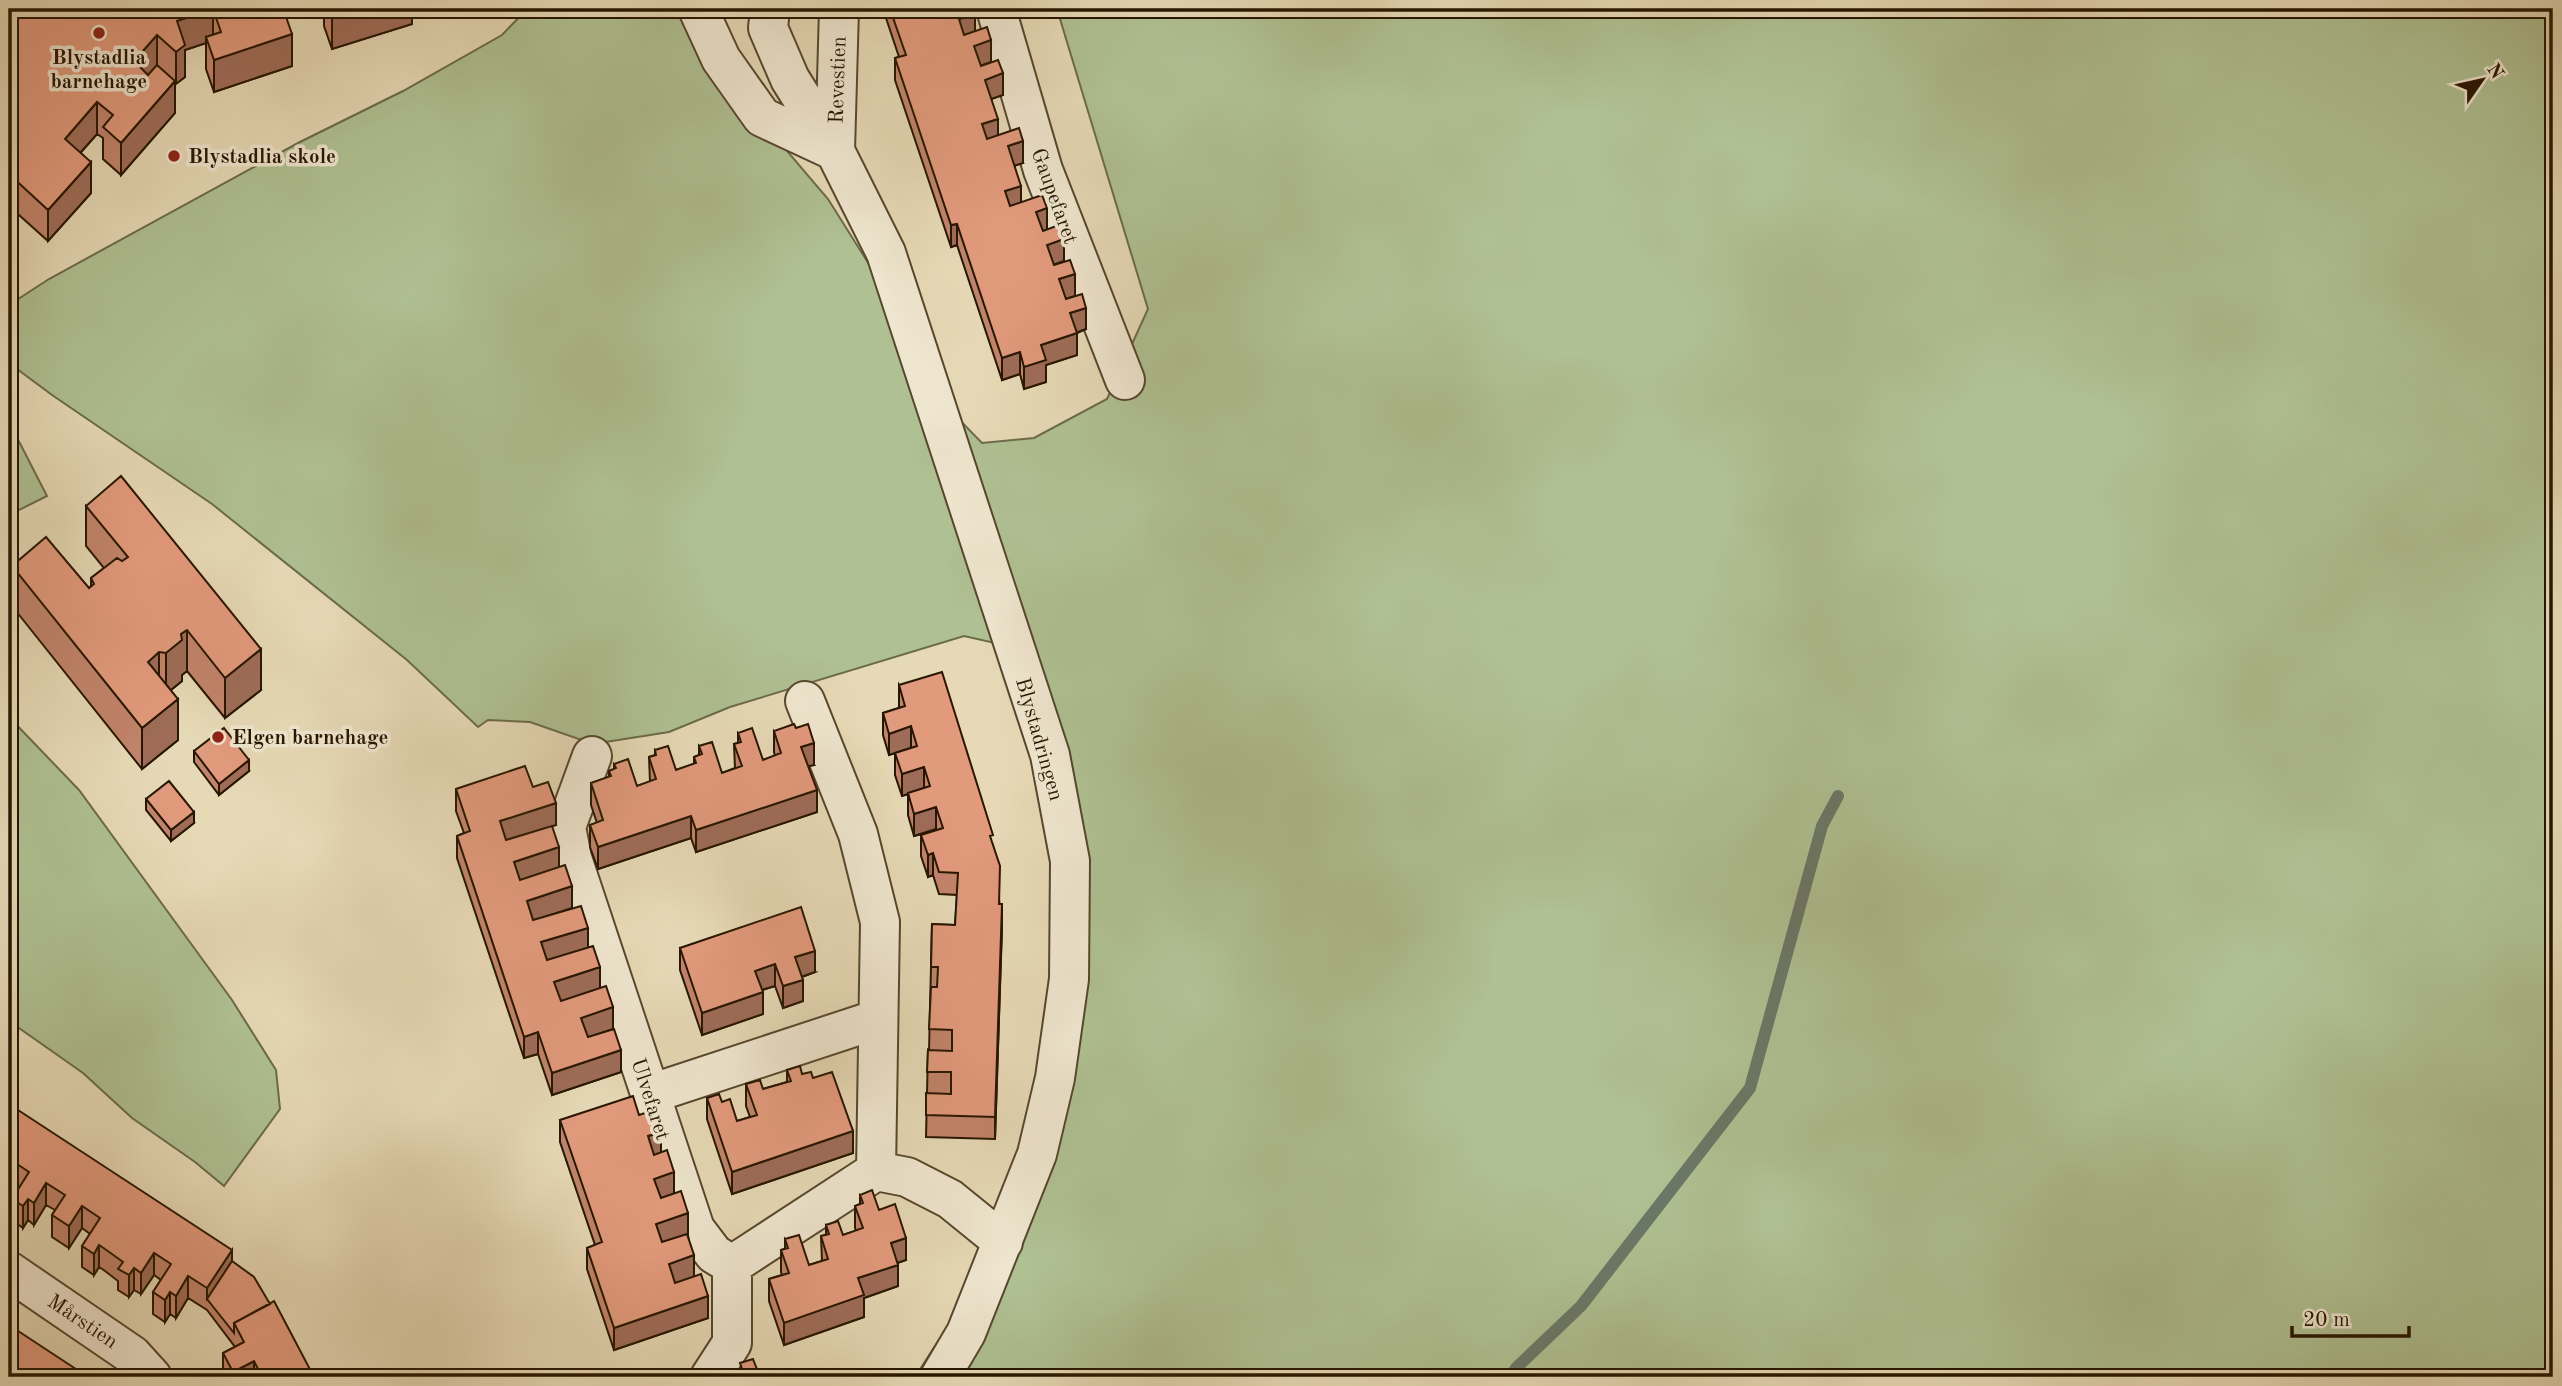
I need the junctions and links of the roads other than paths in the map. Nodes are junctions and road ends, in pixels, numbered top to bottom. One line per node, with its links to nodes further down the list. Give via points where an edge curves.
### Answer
1 (698, 9): 5 (street, via 721,59 762,117)
2 (770, 9): 5 (street, Blystadringen, via 768,28 790,79)
3 (839, 9): 5 (street, Revestien)
4 (996, 9): 6 (street, Gaupefaret, via 1043,170)
5 (835, 151): 12 (street, Blystadringen, via 886,253 972,560 1050,755 1070,861 1069,979 1055,1078 1037,1154)
6 (1125, 380)
7 (805, 701): 9 (street, via 858,834 880,922)
8 (593, 756): 10 (street, Ulvefaret, via 566,827 572,858)
9 (878, 1019): 10 (street); 11 (street)
10 (650, 1094): 13 (street, Ulvefaret, via 695,1229 714,1254)
11 (876, 1171): 12 (street, via 907,1177 950,1199); 13 (street)
12 (1003, 1242): 17 (street, Blystadringen, via 966,1333)
13 (732, 1265): 16 (street, via 732,1343)
14 (9, 1271): 15 (street, Mårstien, via 132,1355)
15 (152, 1377)
16 (710, 1377)
17 (940, 1377)

